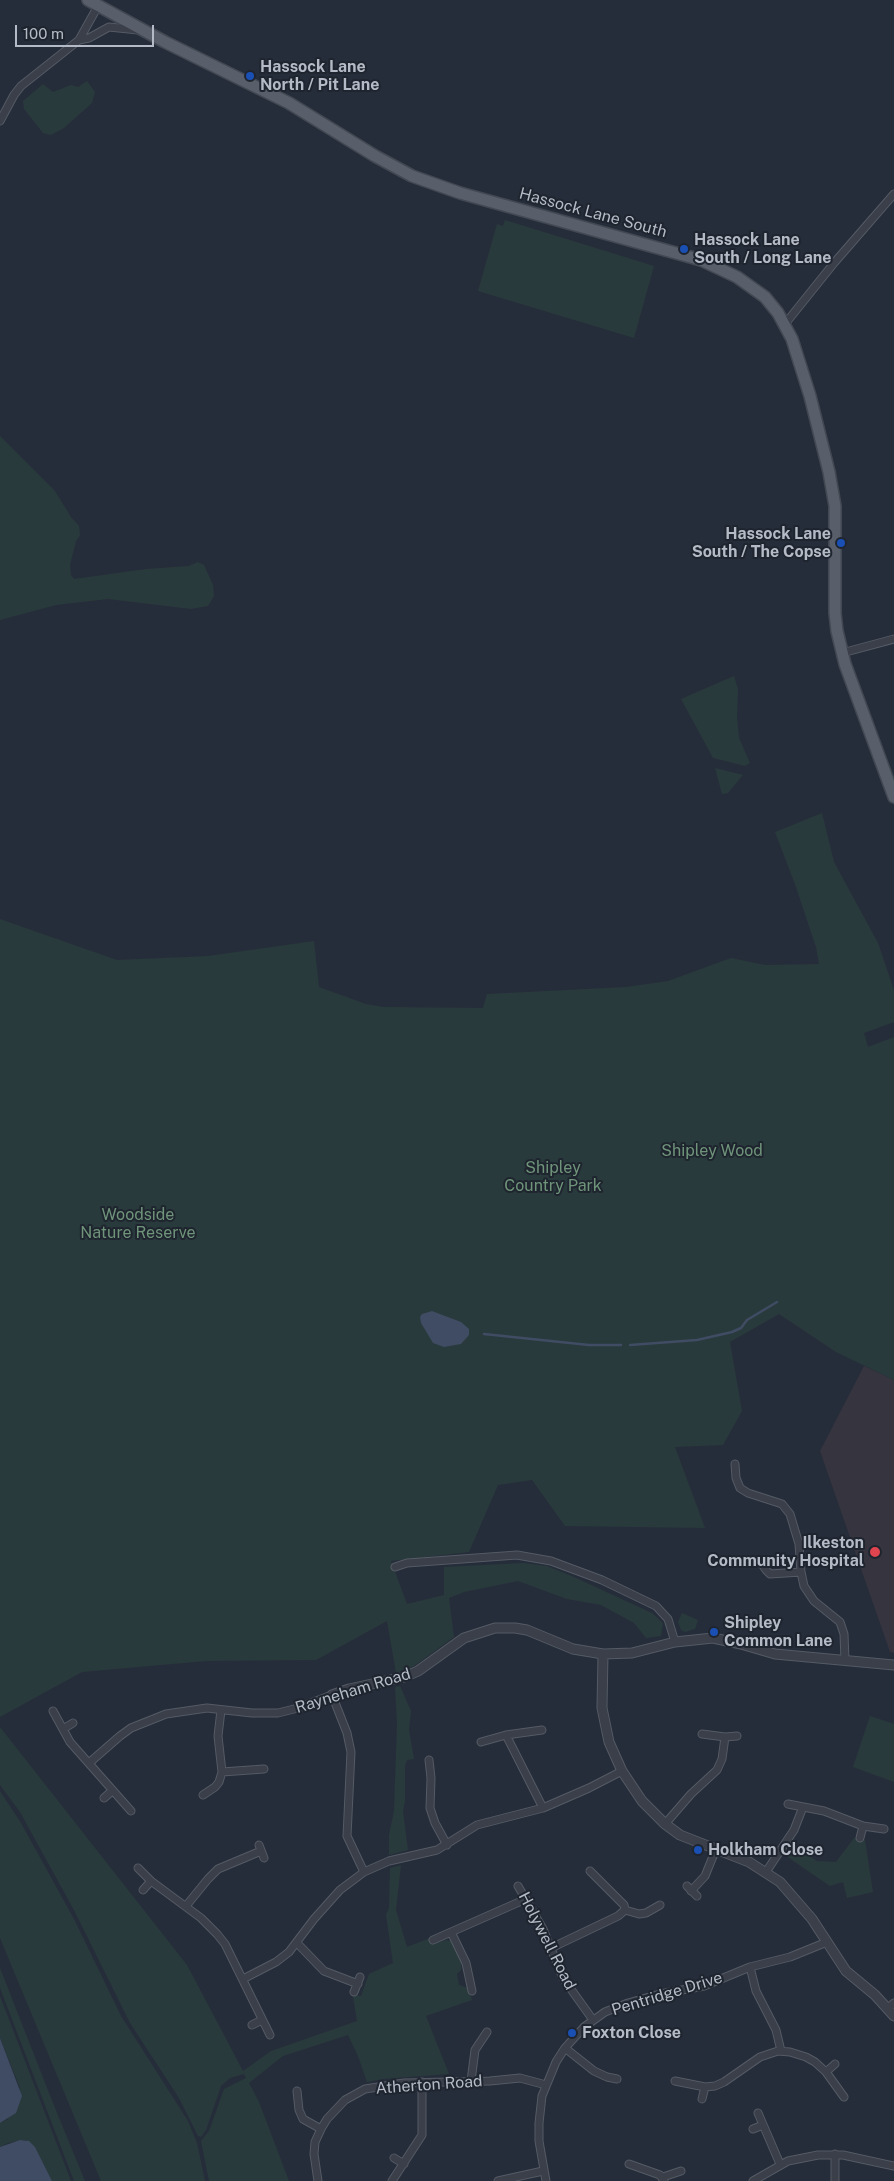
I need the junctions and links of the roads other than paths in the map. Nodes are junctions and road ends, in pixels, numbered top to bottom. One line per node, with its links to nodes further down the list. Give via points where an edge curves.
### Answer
1 (93, 3): 2 (main road, Hassock Lane South); 3 (street)
2 (143, 31): 3 (street, via 109,27); 6 (main road, Hassock Lane South, via 302,110 388,163 430,183 722,269 758,291)
3 (79, 40): 4 (street, via 21,86)
4 (0, 121)
5 (894, 194): 6 (street)
6 (785, 324): 8 (main road, Hassock Lane South, via 807,383 833,493 835,613)
7 (894, 639): 8 (street)
8 (842, 653): 9 (main road, Hassock Lane South)
9 (894, 797)
10 (735, 1464): 11 (street)
11 (737, 1484): 12 (street); 15 (street, via 748,1493 773,1500 786,1508 799,1544)
12 (729, 1488)
13 (762, 1564): 15 (street, via 770,1574)
14 (395, 1567): 16 (street, via 416,1562 517,1555 550,1561 602,1580 656,1606 668,1619)
15 (801, 1572): 18 (street, via 810,1597 842,1626)
16 (676, 1642): 17 (street, Rayneham Road, via 632,1653); 18 (street, via 713,1638 775,1654)
17 (603, 1654): 20 (street, Rayneham Road, via 573,1649 527,1630 494,1628 464,1638 418,1671 404,1677); 34 (street, via 603,1720)
18 (845, 1660): 19 (street)
19 (894, 1664)
20 (332, 1695): 21 (street, Rayneham Road, via 278,1713); 52 (street, via 351,1752 347,1836)
21 (221, 1710): 32 (street, Rayneham Road, via 186,1710 154,1718 120,1736); 35 (street, via 218,1736)
22 (53, 1711): 24 (street)
23 (73, 1723): 24 (street)
24 (63, 1729): 32 (street)
25 (542, 1730): 27 (street)
26 (702, 1734): 29 (street)
27 (506, 1735): 30 (street); 41 (street)
28 (737, 1736): 29 (street)
29 (725, 1737): 43 (street, via 717,1770)
30 (481, 1742)
31 (429, 1760): 47 (street, via 430,1808)
32 (89, 1763): 36 (street)
33 (264, 1769): 35 (street)
34 (622, 1771): 41 (street); 43 (street, via 642,1801)
35 (222, 1772): 37 (street, via 217,1785)
36 (112, 1791): 38 (street); 42 (street)
37 (202, 1795)
38 (104, 1798)
39 (788, 1804): 40 (street)
40 (803, 1807): 44 (street, via 835,1814); 53 (street, via 794,1830)
41 (542, 1808): 47 (street, via 477,1825)
42 (131, 1811)
43 (665, 1824): 48 (street, via 680,1835)
44 (863, 1826): 45 (street); 46 (street)
45 (884, 1829)
46 (860, 1838)
47 (447, 1845): 52 (street, via 424,1854 389,1861)
48 (716, 1849): 53 (street); 57 (street, via 705,1876)
49 (262, 1851): 60 (street, via 218,1869)
50 (138, 1868): 54 (street)
51 (590, 1871): 61 (street, via 624,1905)
52 (364, 1872): 65 (street, via 340,1890)
53 (766, 1872): 64 (street, via 795,1898)
54 (151, 1881): 56 (street); 60 (street)
55 (518, 1886): 58 (street, Holywell Road)
56 (143, 1890)
57 (692, 1891)
58 (526, 1899): 62 (street); 66 (street, Holywell Road)
59 (660, 1905): 61 (street, via 639,1914)
60 (186, 1906): 70 (street, via 225,1944)
61 (625, 1910): 66 (street)
62 (451, 1932): 63 (street); 68 (street)
63 (434, 1940)
64 (827, 1942): 67 (street, Pentridge Drive, via 790,1957); 73 (street, via 846,1971)
65 (297, 1943): 70 (street, via 276,1962); 72 (street, via 324,1971 359,1980)
66 (551, 1948): 75 (street, Holywell Road, via 563,1978)
67 (750, 1967): 75 (street, Pentridge Drive, via 704,1986 628,2003); 80 (street, via 759,1997 776,2030)
68 (470, 1977): 69 (street); 71 (street)
69 (460, 1978)
70 (243, 1979): 74 (street)
71 (472, 1991)
72 (354, 1992)
73 (892, 2009)
74 (262, 2020): 76 (street); 78 (street)
75 (593, 2020): 79 (street, Pentridge Drive)
76 (252, 2025)
77 (488, 2032): 84 (street, via 476,2050)
78 (270, 2035)
79 (564, 2048): 83 (street, via 594,2071); 87 (street, Pentridge Drive)
80 (781, 2051): 82 (street, via 806,2057); 88 (street, via 753,2061 724,2082)
81 (835, 2064): 82 (street)
82 (826, 2072): 90 (street)
83 (617, 2079)
84 (471, 2081): 86 (street, Atherton Road); 87 (street, Atherton Road, via 520,2078)
85 (675, 2081): 88 (street)
86 (422, 2082): 94 (street, Atherton Road, via 384,2085 355,2093 338,2106); 98 (street, via 422,2135)
87 (546, 2085): 102 (street, Pentridge Drive, via 539,2123)
88 (705, 2087): 91 (street)
89 (297, 2092): 94 (street, via 303,2119)
90 (844, 2097)
91 (702, 2100)
92 (758, 2114): 93 (street)
93 (763, 2125): 95 (street); 100 (street)
94 (321, 2129): 105 (street, Atherton Road, via 314,2154)
95 (753, 2129)
96 (835, 2154): 100 (street, via 800,2157); 101 (street); 110 (street)
97 (394, 2158): 98 (street)
98 (404, 2164): 106 (street)
99 (629, 2164): 104 (street, via 654,2172)
100 (780, 2164): 109 (street)
101 (894, 2166)
102 (544, 2171): 107 (street); 108 (street, Pentridge Drive)
103 (680, 2171): 104 (street)
104 (663, 2179)
105 (318, 2181)
106 (392, 2181)
107 (498, 2181)
108 (546, 2181)
109 (753, 2181)
110 (835, 2181)

